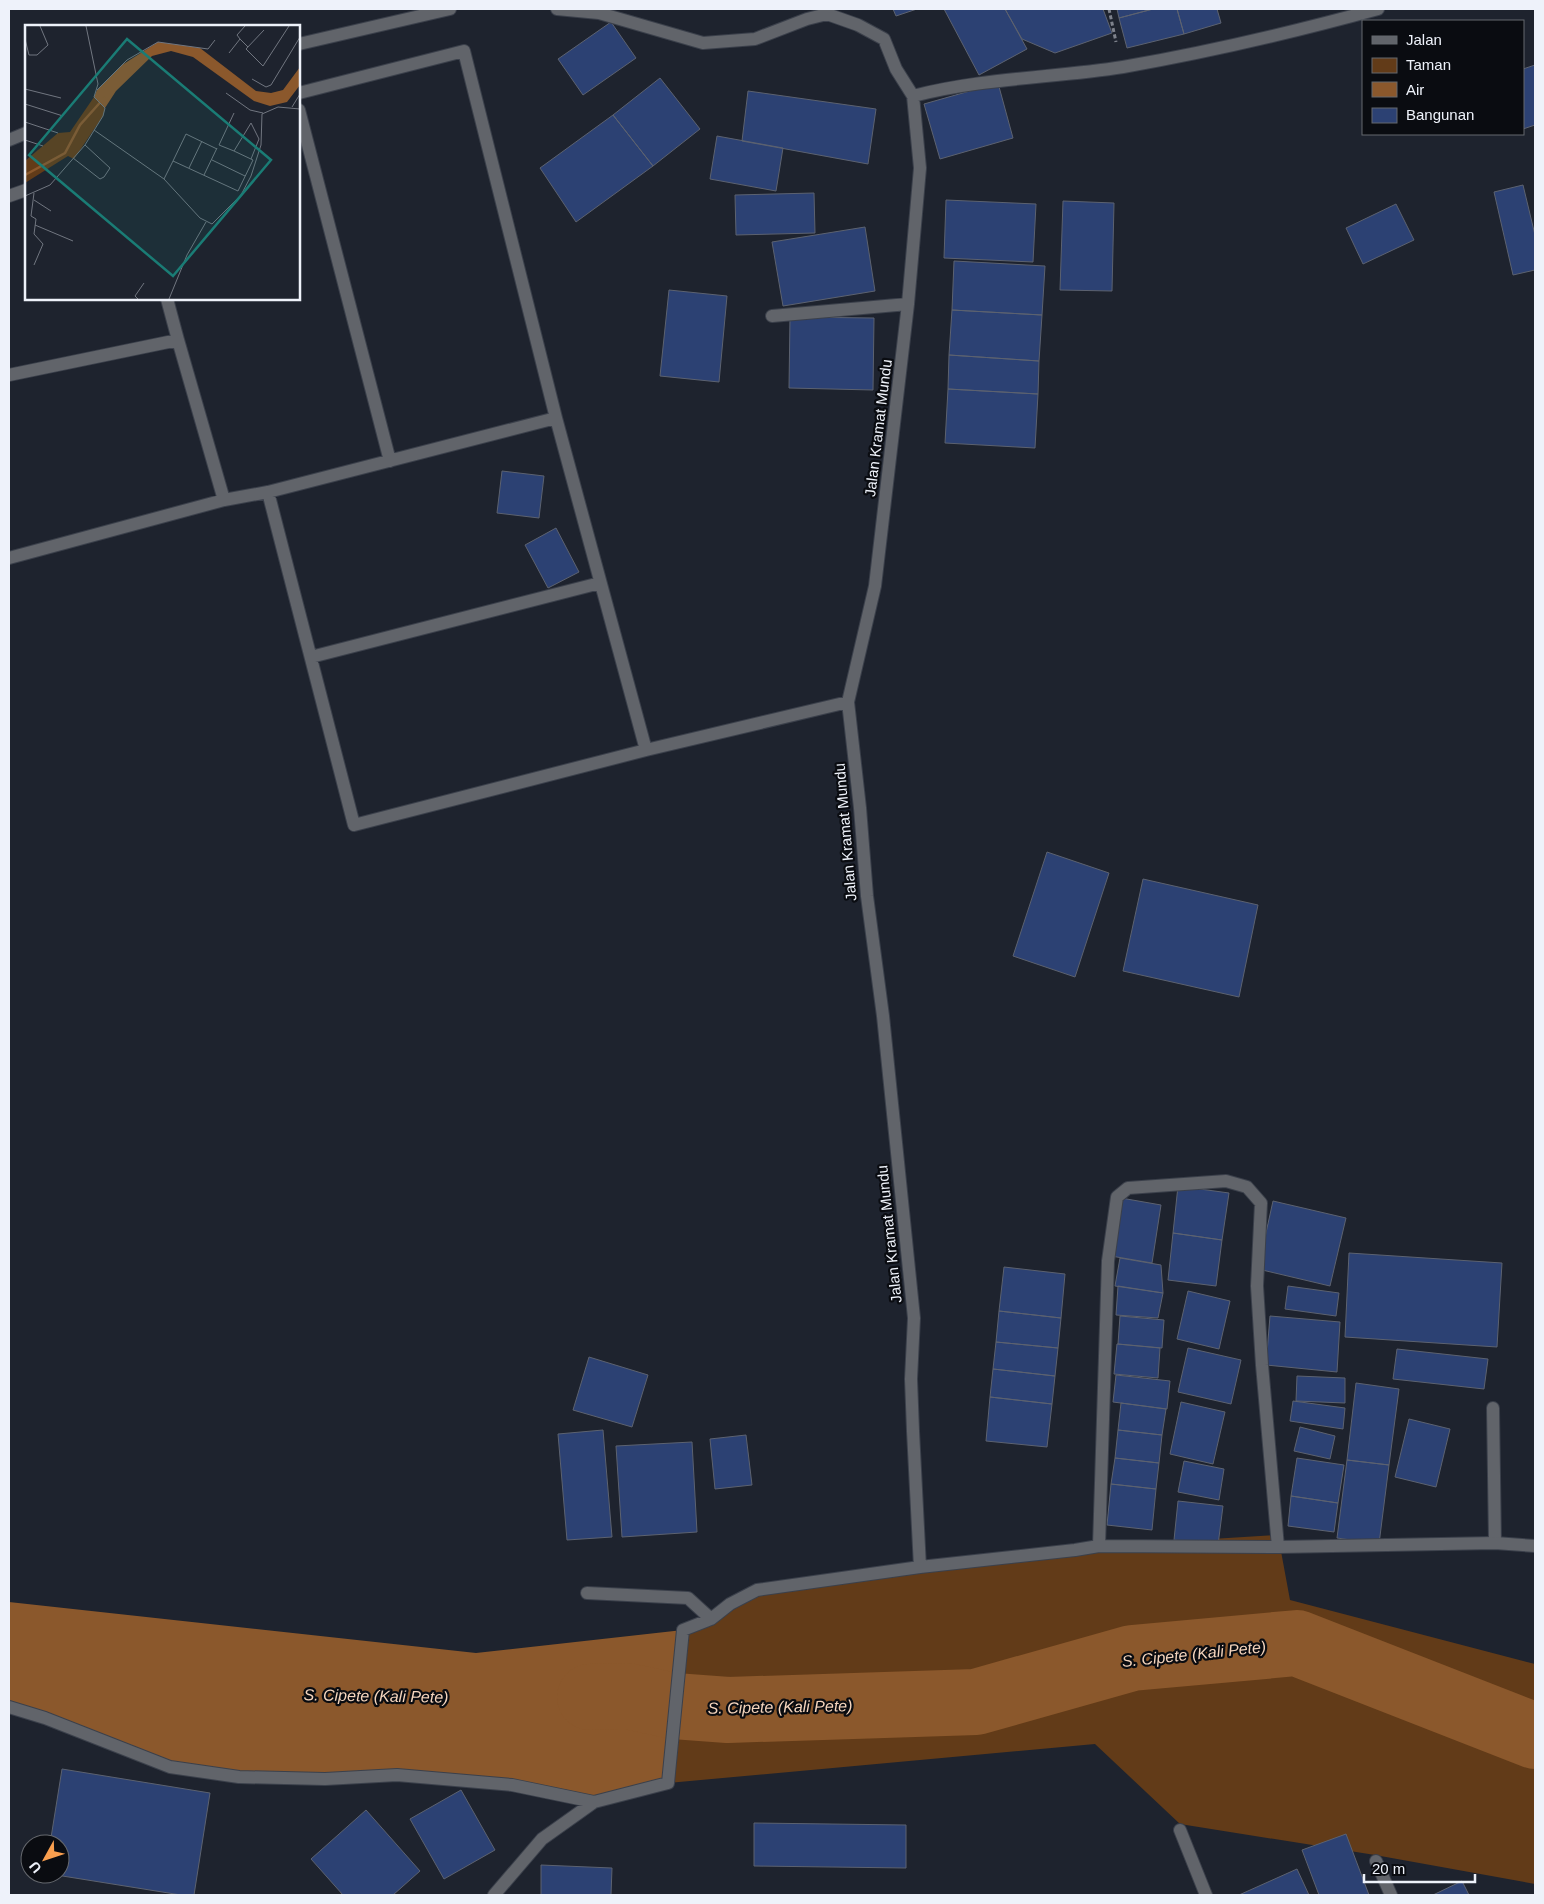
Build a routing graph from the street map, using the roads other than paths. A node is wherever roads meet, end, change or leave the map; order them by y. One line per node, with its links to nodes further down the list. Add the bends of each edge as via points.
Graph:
1 (450, 9): 4 (street)
2 (557, 9): 6 (street, via 599,13 703,43 755,39 827,14 884,39 896,69)
3 (1378, 9): 6 (street, via 1292,32 1122,67 946,88)
4 (300, 44)
5 (300, 93): 17 (street, via 464,51)
6 (913, 96): 13 (street, Jalan Kramat Mundu, via 920,168)
7 (300, 114): 18 (street)
8 (25, 133): 9 (street)
9 (9, 140)
10 (25, 190): 11 (street)
11 (9, 196)
12 (167, 300): 15 (street)
13 (908, 304): 14 (street); 24 (street, Jalan Kramat Mundu, via 875,586)
14 (772, 316)
15 (178, 340): 16 (street); 20 (street)
16 (9, 375)
17 (556, 418): 18 (street); 22 (street)
18 (390, 461): 19 (street)
19 (268, 492): 20 (street); 23 (street)
20 (224, 500): 21 (street)
21 (9, 558)
22 (600, 583): 23 (street); 25 (street)
23 (311, 657): 25 (street, via 354,825)
24 (848, 702): 25 (street); 31 (street, Jalan Kramat Mundu, via 914,1318 912,1422)
25 (646, 750)
26 (1493, 1408): 27 (street)
27 (1495, 1544): 29 (street); 30 (street)
28 (1098, 1546): 30 (street); 30 (street, via 1108,1260 1117,1197 1128,1188 1226,1181 1247,1188 1261,1203 1257,1286); 31 (street)
29 (1535, 1546)
30 (1278, 1547)
31 (920, 1567): 33 (street, via 757,1590)
32 (587, 1593): 33 (street, via 688,1598)
33 (711, 1618): 35 (street, via 683,1630 668,1783)
34 (9, 1707): 35 (street, via 170,1766 239,1778 325,1779 398,1775 512,1785)
35 (594, 1802): 38 (street, via 542,1838)
36 (1180, 1830): 39 (street)
37 (1376, 1861): 40 (street)
38 (494, 1895)
39 (1206, 1895)
40 (1391, 1895)

